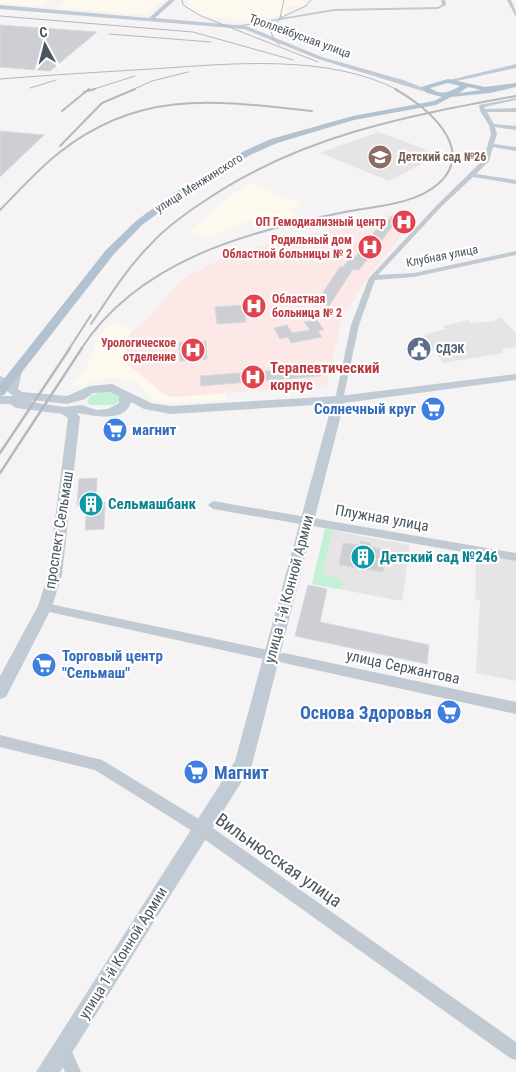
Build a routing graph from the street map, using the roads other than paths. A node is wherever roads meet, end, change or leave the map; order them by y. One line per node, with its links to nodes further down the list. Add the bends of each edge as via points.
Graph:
1 (172, 0): 6 (main road)
2 (443, 0): 7 (street, via 444,5 438,8 342,9)
3 (509, 0): 5 (street)
4 (0, 8): 6 (main road, Троллейбусная улица)
5 (516, 16)
6 (150, 20): 7 (main road, Троллейбусная улица)
7 (237, 26): 13 (main road, Троллейбусная улица, via 258,31 334,63)
8 (516, 66): 9 (main road)
9 (499, 71): 10 (main road); 11 (main road)
10 (448, 81): 11 (main road); 13 (main road)
11 (467, 85): 12 (main road, via 484,89); 15 (main road)
12 (516, 86): 14 (main road)
13 (430, 89): 15 (main road); 18 (main road, via 431,97)
14 (497, 90): 15 (main road); 17 (main road)
15 (450, 94): 17 (main road)
16 (516, 99): 19 (street)
17 (442, 100): 18 (main road)
18 (413, 106): 30 (main road, улица Менжинского, via 353,118 274,141 247,153 177,195 139,223 110,252); 30 (main road, улица Менжинского, via 345,118 267,141 172,194 134,222 104,251)
19 (482, 108): 20 (street); 21 (street)
20 (516, 110)
21 (492, 124): 22 (street); 23 (street, улица 1-й Конной Армии)
22 (516, 128)
23 (492, 145): 24 (street); 25 (street, улица 1-й Конной Армии, via 486,161)
24 (516, 149)
25 (474, 175): 26 (street); 28 (street, улица 1-й Конной Армии, via 440,205)
26 (516, 182)
27 (516, 253): 28 (street, Клубная улица, via 414,275)
28 (372, 278): 32 (street, улица 1-й Конной Армии, via 355,325)
29 (516, 377): 32 (main road)
30 (5, 391): 33 (main road); 33 (main road); 33 (main road, via 64,400)
31 (124, 393): 32 (main road, via 148,406 171,410); 33 (main road, via 117,388 90,390); 33 (main road, via 125,404 118,410 94,413)
32 (339, 400): 35 (main road, улица 1-й Конной Армии)
33 (76, 407): 37 (main road, проспект Сельмаш, via 55,575)
34 (213, 505): 35 (street, Плужная улица)
35 (308, 520): 36 (street, Плужная улица); 43 (main road, улица 1-й Конной Армии, via 243,765)
36 (516, 557)
37 (45, 607): 38 (street); 40 (main road, проспект Сельмаш)
38 (263, 654)
39 (284, 658): 41 (street, улица Сержантова)
40 (0, 692)
41 (516, 708)
42 (0, 741): 43 (street, Вильнюсская улица, via 98,764)
43 (202, 829): 44 (main road, улица 1-й Конной Армии); 45 (street, Вильнюсская улица)
44 (62, 1049): 46 (main road, улица 1-й Конной Армии); 47 (street)
45 (516, 1052)
46 (47, 1072)
47 (73, 1072)

